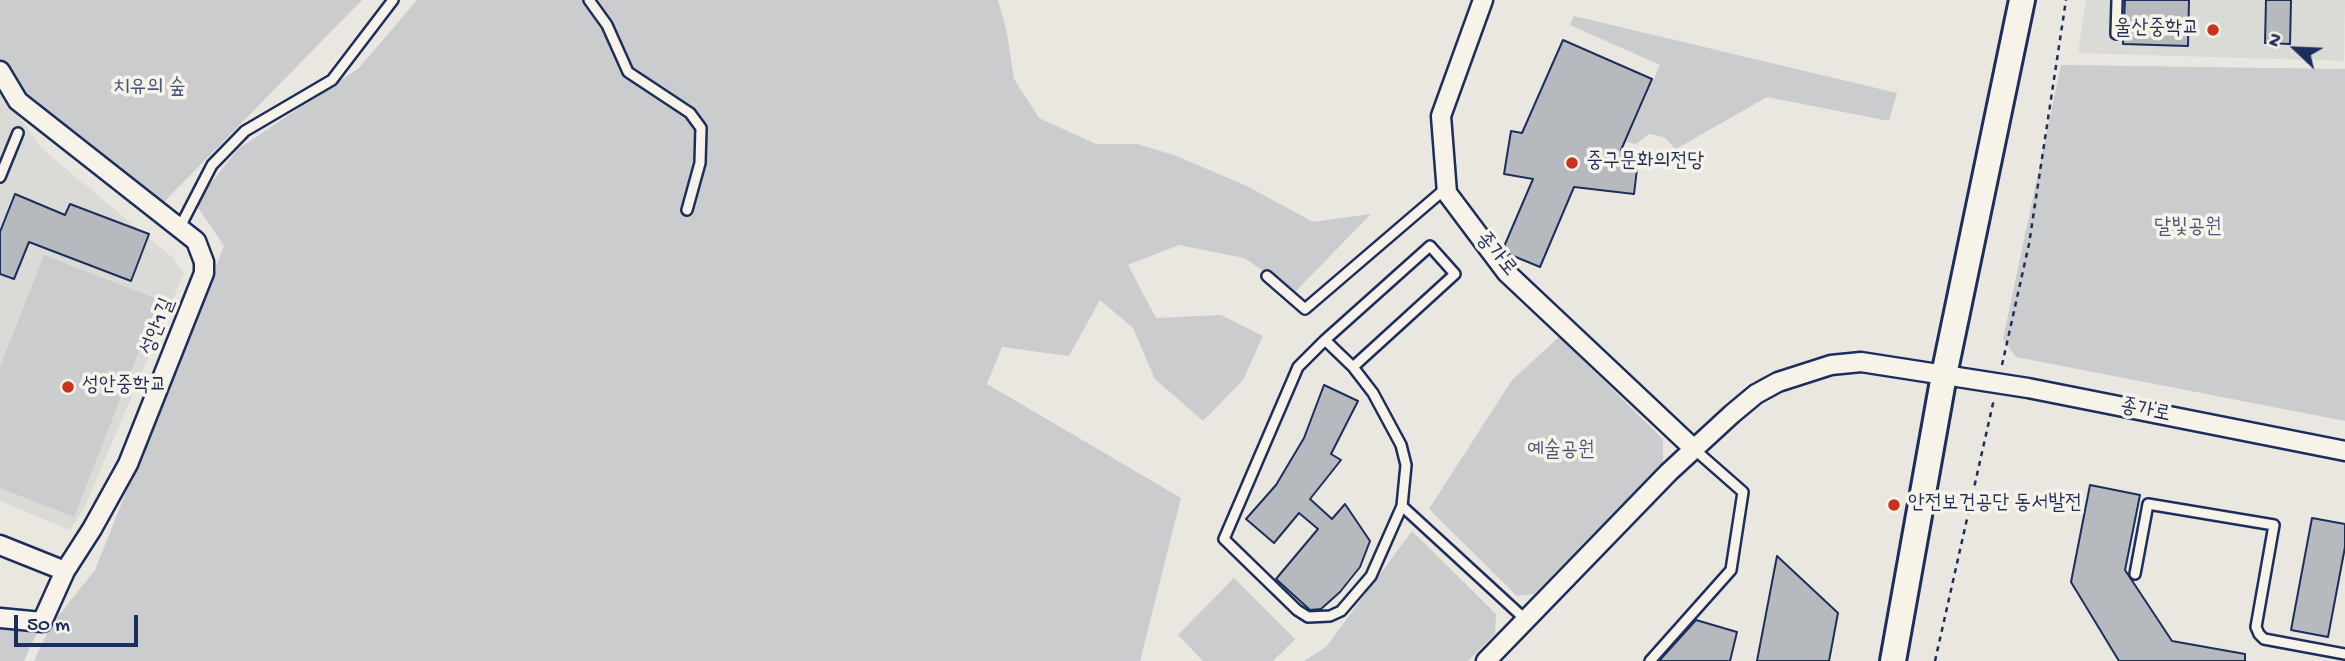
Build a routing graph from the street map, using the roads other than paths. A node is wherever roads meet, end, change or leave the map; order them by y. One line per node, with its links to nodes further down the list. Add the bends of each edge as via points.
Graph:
1 (393, 0): 12 (lane, via 332,80 245,131 212,165)
2 (589, 0): 11 (lane, via 607,24 628,72 690,113 701,128 700,163)
3 (1483, 0): 10 (street, 종가로, via 1441,116)
4 (2022, 0): 16 (main road)
5 (2117, 0): 6 (lane)
6 (2116, 34)
7 (0, 71): 12 (street, 성안1길, via 18,101)
8 (18, 133): 9 (lane)
9 (0, 177)
10 (1447, 188): 13 (lane, via 1305,309); 17 (street, 종가로, via 1458,210 1507,273)
11 (687, 210)
12 (180, 227): 21 (street, 성안1길, via 195,241 204,273 128,464)
13 (1267, 276)
14 (1325, 340): 15 (lane); 15 (lane, via 1430,246 1455,274); 19 (lane, via 1298,367 1224,539 1297,610 1308,617 1330,616 1341,611 1371,576)
15 (1353, 367): 19 (lane, via 1401,445 1406,465)
16 (1944, 375): 17 (street, 종가로, via 1861,362 1831,365 1756,394); 18 (street, 종가로); 28 (main road)
17 (1694, 449): 24 (street, 종가로); 27 (lane, via 1743,492 1731,570)
18 (2345, 452)
19 (1402, 506): 24 (lane)
20 (0, 545): 21 (street)
21 (65, 571): 23 (street, 성안1길, via 42,622)
22 (2135, 573): 25 (lane, via 2147,504 2274,525 2256,627 2259,635)
23 (0, 618)
24 (1526, 620): 26 (street, 종가로)
25 (2345, 654)
26 (1486, 661)
27 (1650, 661)
28 (1893, 661)

